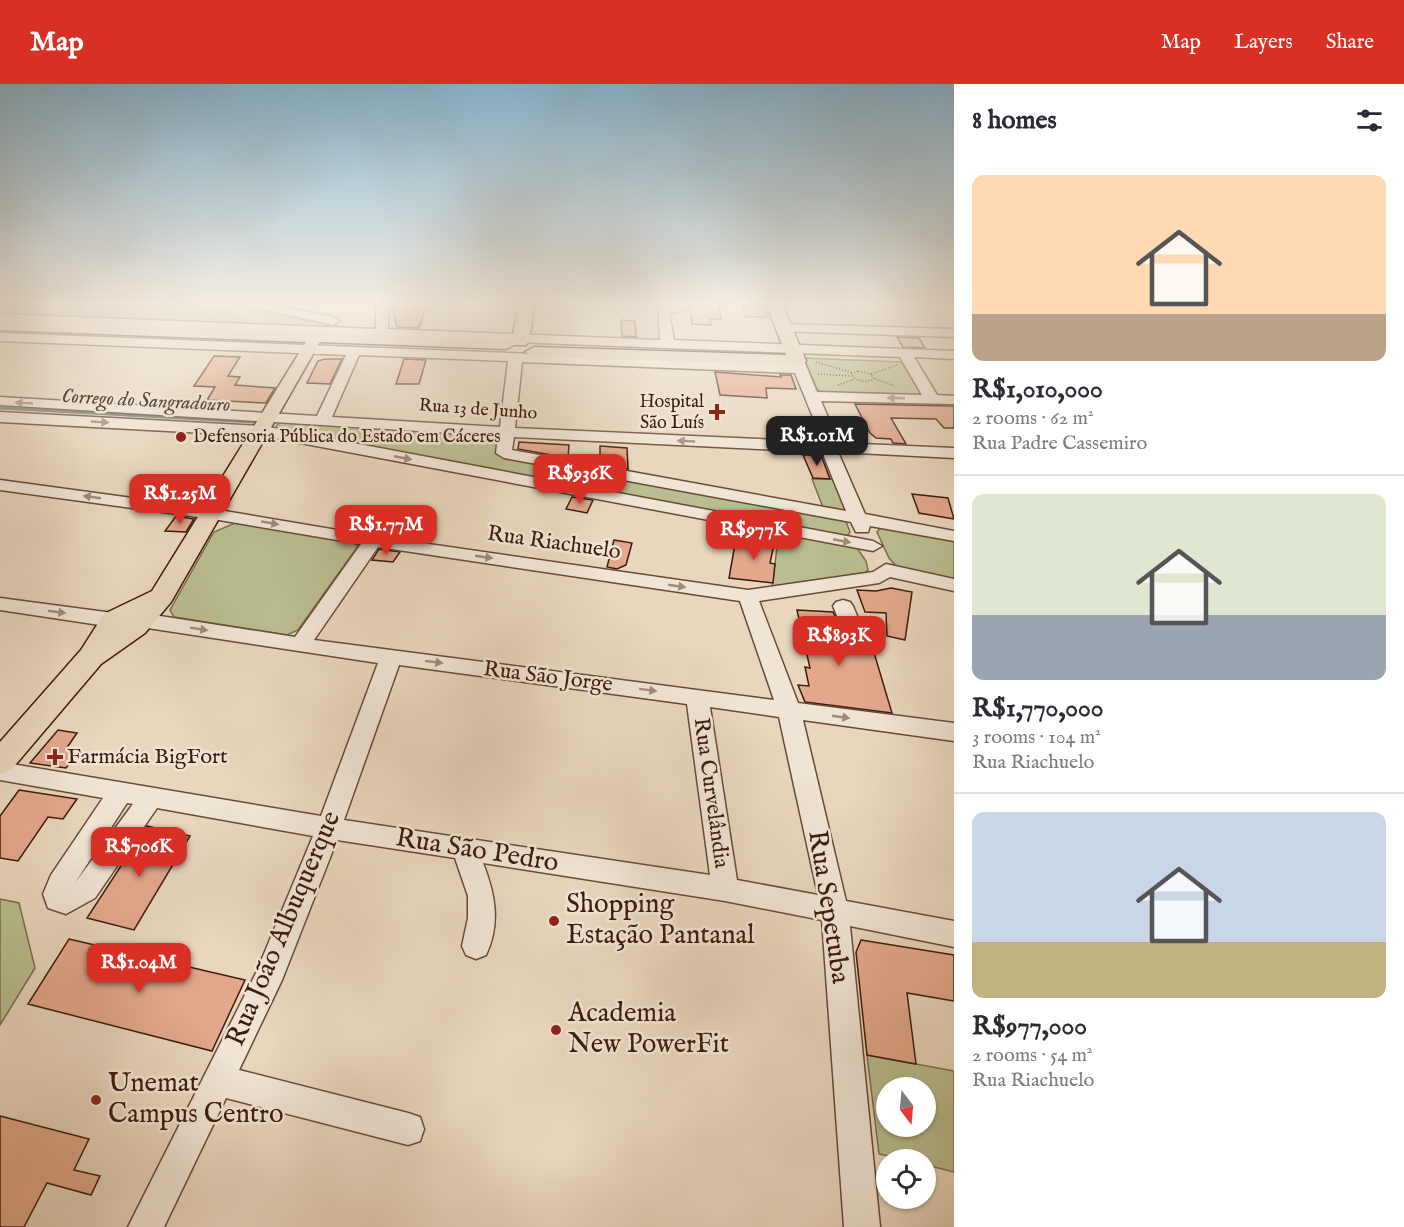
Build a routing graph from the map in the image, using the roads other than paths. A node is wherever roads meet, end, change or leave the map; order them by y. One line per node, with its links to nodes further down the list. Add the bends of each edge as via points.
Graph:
1 (306, 356): 15 (main road)
2 (364, 356): 14 (street)
3 (518, 356): 16 (street)
4 (729, 356): 8 (main road)
5 (796, 356): 8 (main road)
6 (938, 356): 7 (street)
7 (905, 359): 8 (street); 10 (street)
8 (799, 362): 9 (street)
9 (812, 396): 10 (street, one-way to 9); 17 (street, via 832,444)
10 (932, 399): 11 (street)
11 (954, 400)
12 (0, 401): 15 (street, Rua 13 de Junho, one-way to 12)
13 (0, 417): 15 (street, one-way to 15)
14 (323, 419): 15 (street, Rua 13 de Junho); 16 (street, Rua 13 de Junho)
15 (267, 423): 20 (main road); 24 (street, one-way to 24)
16 (508, 432): 17 (street, Rua 13 de Junho, one-way to 16, via 749,444 737,438 719,437 709,442); 21 (street, via 504,453)
17 (828, 448): 18 (street); 21 (street)
18 (954, 453)
19 (0, 485): 20 (street, Rua Riachuelo, one-way to 19)
20 (213, 514): 23 (street, Rua Riachuelo, one-way to 23); 30 (main road, via 162,596)
21 (857, 519): 22 (street); 24 (street)
22 (954, 537)
23 (373, 541): 27 (street, Rua Riachuelo, one-way to 27); 31 (street)
24 (873, 546): 25 (street)
25 (886, 570): 26 (street); 27 (street, Rua Riachuelo, via 879,577)
26 (954, 585)
27 (748, 596): 35 (street, Rua Sepetuba)
28 (0, 604): 30 (street, Rua São Jorge, one-way to 30)
29 (843, 606): 32 (street)
30 (124, 622): 31 (street, Rua São Jorge, one-way to 31); 37 (main road)
31 (300, 645): 33 (street, Rua São Jorge)
32 (859, 645)
33 (391, 657): 34 (street, Rua São Jorge, one-way to 34); 41 (street, Rua João Albuquerque)
34 (697, 696): 35 (street, Rua São Jorge); 43 (street, Rua Curvelândia)
35 (789, 710): 36 (street, Rua São Jorge, one-way to 36); 44 (street, Rua Sepetuba)
36 (954, 732)
37 (0, 762)
38 (0, 771): 39 (street, Rua São Pedro)
39 (121, 792): 40 (street, Rua São Pedro); 40 (street, via 60,883 58,900 66,902 86,890)
40 (151, 797): 41 (street, Rua São Pedro)
41 (329, 828): 42 (street, Rua São Pedro); 47 (street, Rua João Albuquerque, via 267,980)
42 (465, 849): 43 (street, Rua São Pedro); 46 (street, via 482,894 484,919)
43 (725, 889): 44 (street, Rua São Pedro)
44 (835, 911): 45 (street, Rua São Pedro); 50 (street, Rua Sepetuba)
45 (954, 934)
46 (476, 946)
47 (218, 1080): 48 (street); 49 (street, Rua João Albuquerque)
48 (408, 1129)
49 (146, 1227)
50 (862, 1227)

